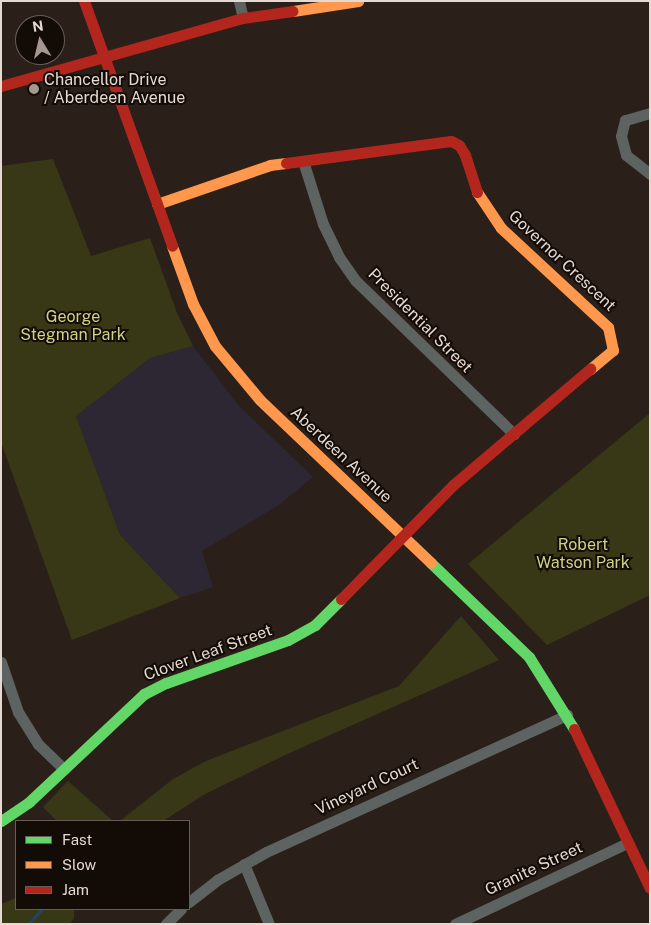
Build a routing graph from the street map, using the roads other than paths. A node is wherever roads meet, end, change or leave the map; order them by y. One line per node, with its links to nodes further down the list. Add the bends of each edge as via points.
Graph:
1 (84, 1): 5 (street, Aberdeen Avenue)
2 (240, 1): 4 (street)
3 (358, 1): 4 (street)
4 (243, 18): 5 (street)
5 (104, 56): 6 (street); 10 (street, Aberdeen Avenue)
6 (1, 86)
7 (650, 114): 9 (street, via 625,120 621,136 626,155)
8 (303, 161): 10 (street, Governor Crescent, via 252,170); 11 (street, Presidential Street, via 323,224 339,257 356,281); 11 (street, Governor Crescent, via 436,142 459,145 475,189 501,228 608,326 613,350)
9 (650, 174)
10 (157, 204): 12 (street, Aberdeen Avenue, via 194,304 214,344 232,369 260,400)
11 (514, 434): 12 (street, Governor Crescent, via 454,485)
12 (403, 536): 14 (street, Aberdeen Avenue, via 515,642 542,674); 15 (street, Clover Leaf Street, via 315,625 288,640 166,683 144,694)
13 (1, 662): 15 (street, via 18,712 38,744)
14 (567, 715): 17 (street, Aberdeen Avenue); 18 (street, Vineyard Court)
15 (64, 769): 16 (street, Clover Leaf Street, via 29,802)
16 (1, 821)
17 (627, 843): 19 (street, Aberdeen Avenue); 24 (street, Granite Street)
18 (244, 864): 20 (street, Vineyard Court); 23 (street)
19 (650, 888)
20 (190, 901)
21 (180, 910): 22 (street)
22 (166, 924)
23 (269, 924)
24 (455, 924)

